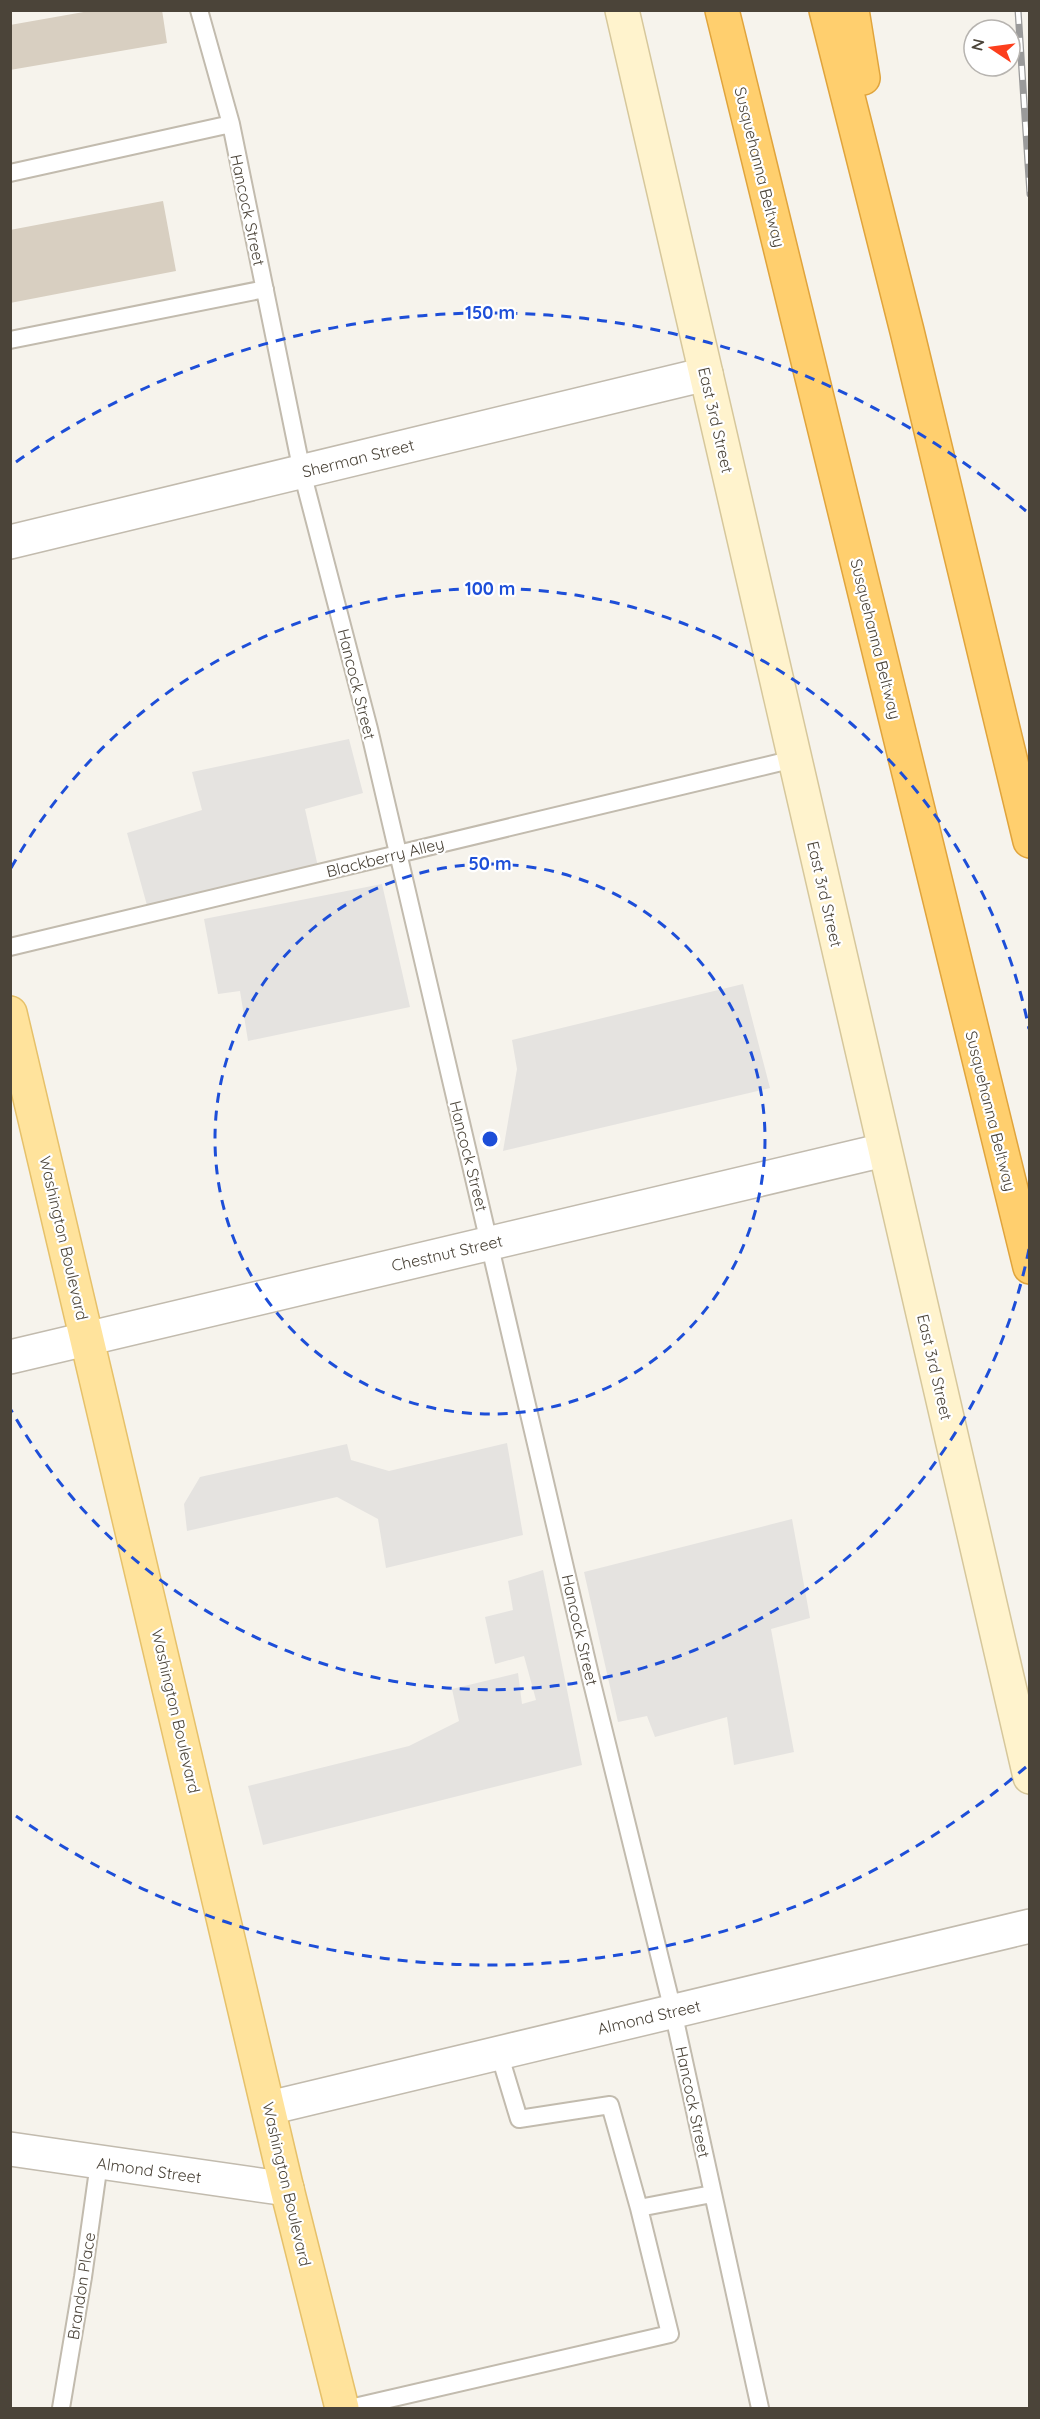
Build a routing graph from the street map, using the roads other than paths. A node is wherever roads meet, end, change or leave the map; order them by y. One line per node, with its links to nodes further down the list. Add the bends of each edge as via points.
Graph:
1 (200, 10): 6 (lane, Hancock Street)
2 (622, 10): 11 (main road, East 3rd Street)
3 (722, 10): 21 (highway, Susquehanna Beltway)
4 (826, 10): 9 (highway)
5 (852, 10): 9 (highway)
6 (231, 124): 7 (lane); 8 (lane, Hancock Street)
7 (10, 173)
8 (265, 289): 10 (lane); 12 (lane, Hancock Street)
9 (907, 331): 15 (highway)
10 (10, 340)
11 (706, 374): 12 (street, Sherman Street); 14 (main road, East 3rd Street)
12 (302, 472): 13 (street, Sherman Street); 16 (lane, Hancock Street)
13 (10, 542)
14 (794, 759): 16 (lane, Blackberry Alley); 19 (main road, East 3rd Street)
15 (1029, 841)
16 (398, 854): 17 (lane, Blackberry Alley); 20 (lane, Hancock Street)
17 (10, 947)
18 (10, 1013): 22 (main road, Washington Boulevard)
19 (884, 1150): 20 (street, Chestnut Street); 24 (main road, East 3rd Street)
20 (490, 1243): 22 (street, Chestnut Street); 26 (lane, Hancock Street)
21 (1029, 1267)
22 (88, 1338): 23 (street, Chestnut Street); 28 (main road, Washington Boulevard)
23 (10, 1357)
24 (1029, 1777)
25 (1029, 1926): 26 (street, Almond Street)
26 (673, 2011): 27 (street, Almond Street); 32 (lane, Hancock Street)
27 (499, 2053): 28 (street, Almond Street); 33 (lane, via 519,2119 610,2105)
28 (269, 2108): 31 (main road, Washington Boulevard)
29 (10, 2149): 30 (street, Almond Street)
30 (99, 2163): 31 (street, Almond Street); 34 (lane, Brandon Place)
31 (287, 2189): 35 (main road, Washington Boulevard)
32 (712, 2194): 33 (lane); 37 (lane, Hancock Street)
33 (639, 2208): 36 (lane, via 670,2334)
34 (61, 2409)
35 (342, 2409)
36 (350, 2409)
37 (760, 2409)

